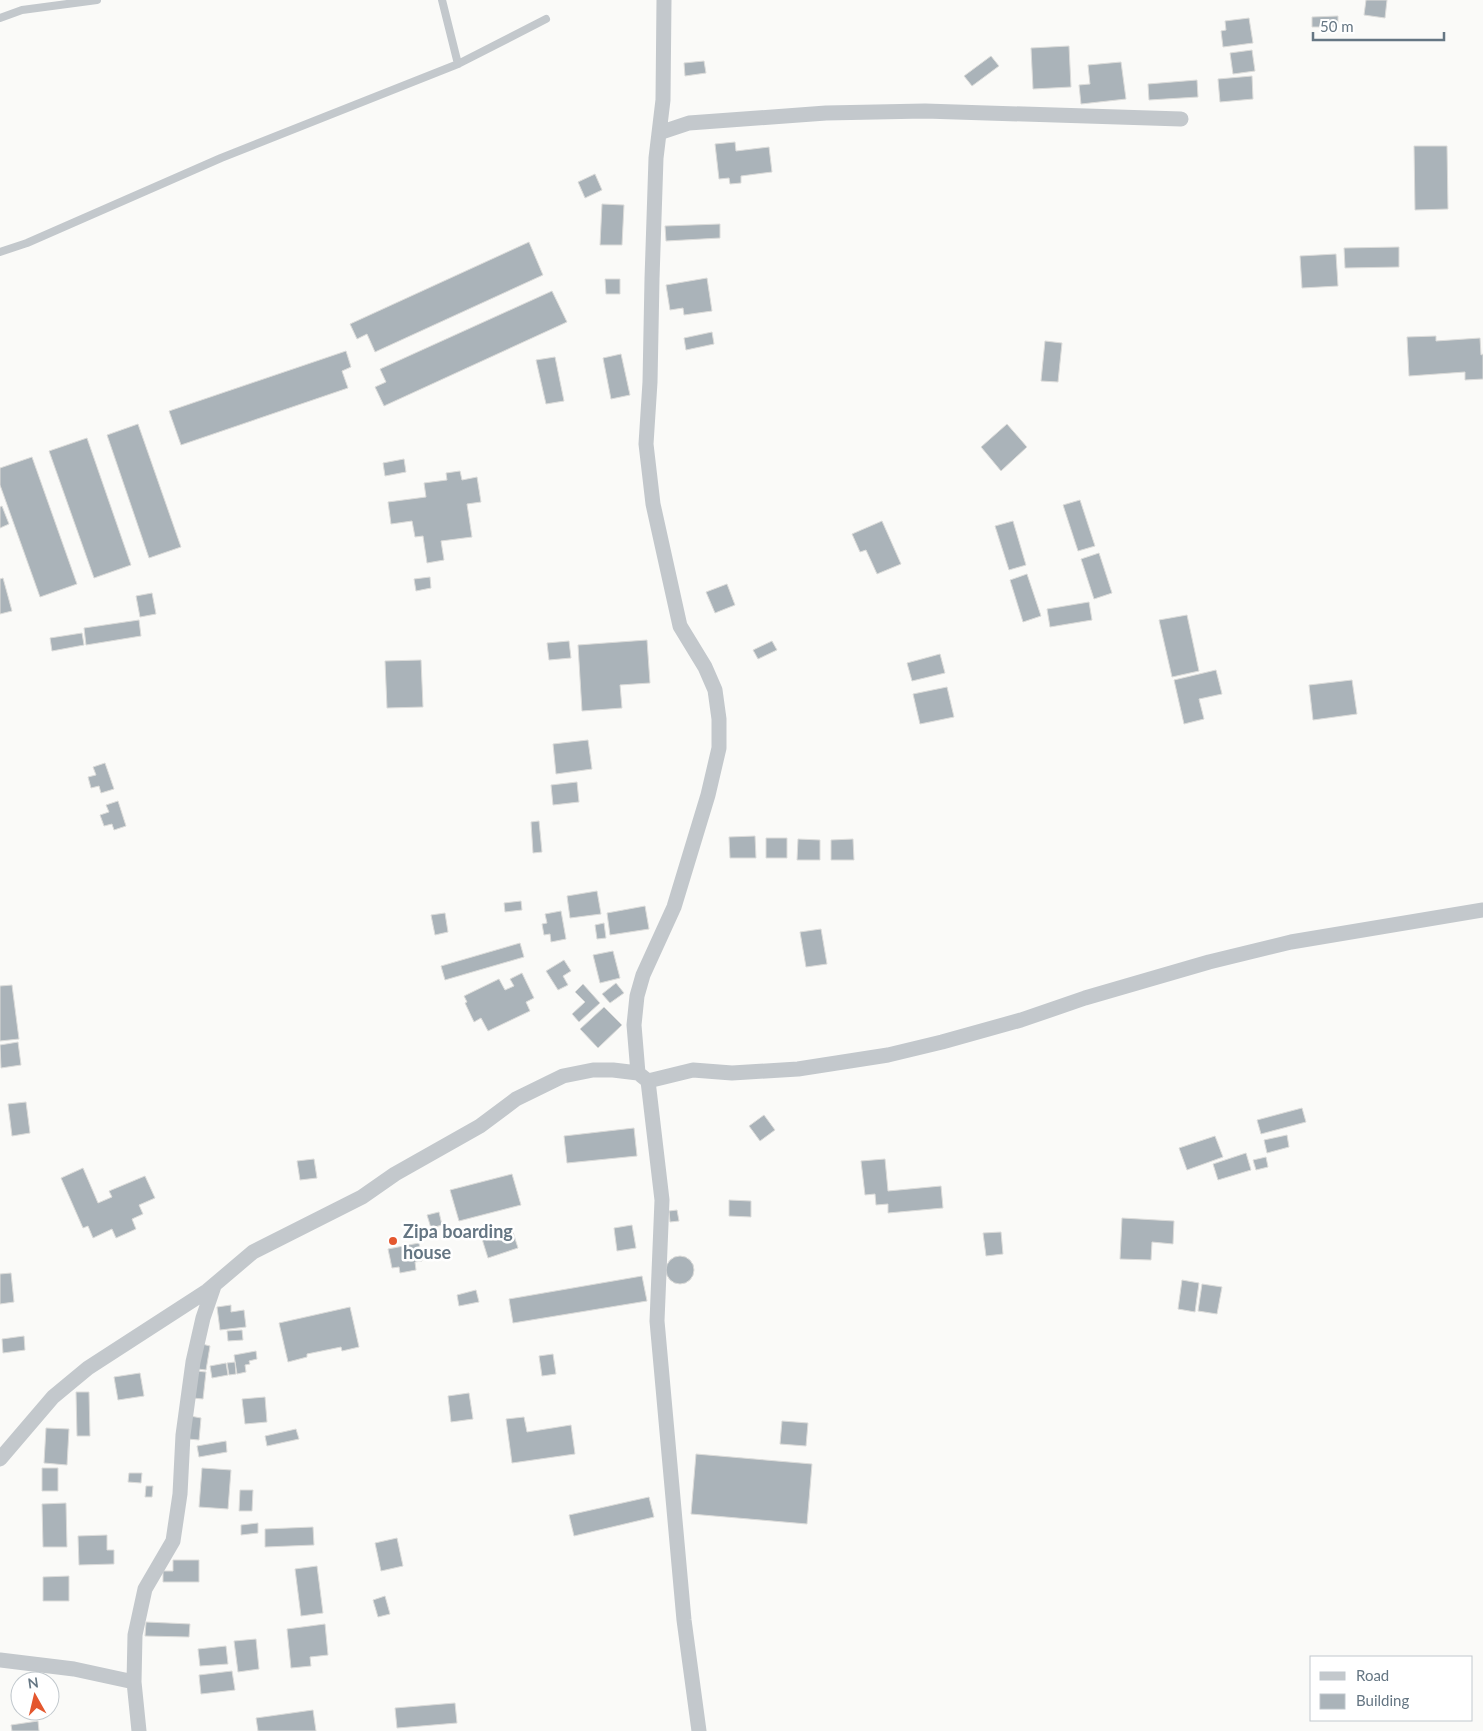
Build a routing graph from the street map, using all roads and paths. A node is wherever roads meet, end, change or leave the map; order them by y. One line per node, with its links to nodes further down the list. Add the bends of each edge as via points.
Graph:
1 (97, 0): 4 (lane, via 22,10)
2 (442, 0): 6 (lane)
3 (664, 0): 8 (street, via 663,100)
4 (0, 18)
5 (546, 19): 6 (lane)
6 (458, 64): 9 (lane, via 221,158)
7 (1181, 119): 8 (street, via 925,111 826,113 689,123)
8 (659, 133): 11 (street, via 646,444 654,504 680,626 706,666 715,690 720,719 719,748 708,796 674,907 643,974 637,996 634,1025)
9 (0, 252)
10 (1483, 910): 11 (street, via 1291,942 1085,998 1013,1023 888,1055 798,1069 732,1073 693,1070)
11 (643, 1077): 12 (street, via 593,1070 563,1076 516,1099 480,1126 395,1174 362,1197 253,1252); 17 (street, via 662,1200 657,1321 684,1620)
12 (214, 1286): 13 (street, via 88,1368 53,1397); 15 (street, via 193,1362 173,1541 145,1589 135,1636)
13 (0, 1459)
14 (0, 1660): 15 (street, via 74,1669)
15 (134, 1682): 16 (street)
16 (139, 1731)
17 (699, 1731)

